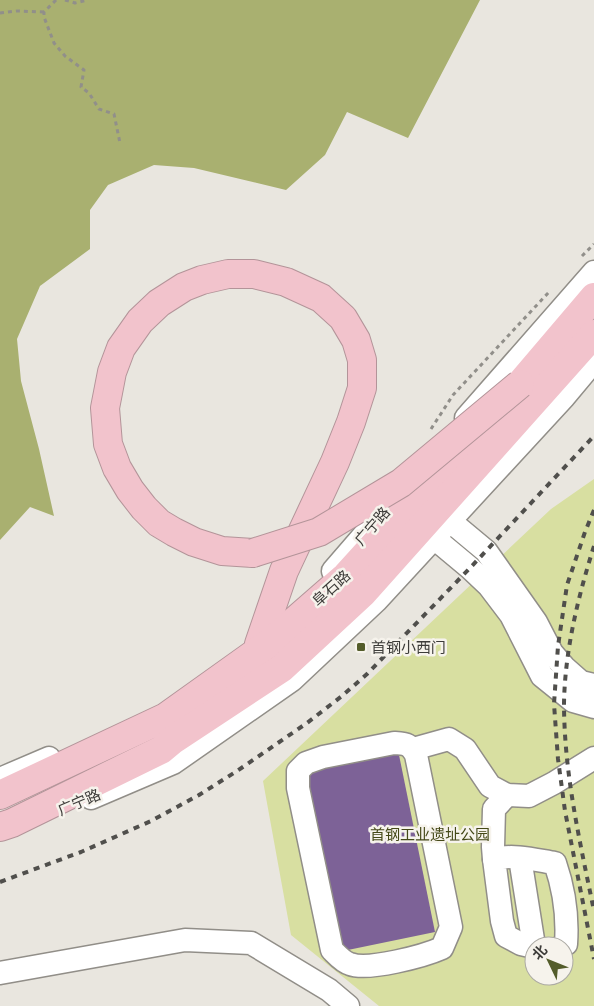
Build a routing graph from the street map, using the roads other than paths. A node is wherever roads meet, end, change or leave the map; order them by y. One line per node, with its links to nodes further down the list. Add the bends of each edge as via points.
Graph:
1 (594, 272): 8 (street, 广宁路, via 324,582)
2 (594, 298): 5 (highway, 阜石路)
3 (594, 334): 18 (highway, 阜石路, via 363,593 282,668 161,750)
4 (594, 361): 6 (street, 广宁路)
5 (520, 384): 8 (highway, bridge, via 400,483 319,532 253,552 222,551 174,532 144,508 117,468 108,444 105,408 112,372 121,348 140,320 184,287 228,274 254,274 286,282 321,298 342,318 356,340 362,360 362,388 335,462 284,571); 16 (highway, 阜石路, bridge, via 346,576 268,644 166,717)
6 (450, 521): 7 (street, 广宁路); 9 (street, via 486,550 564,667 581,682)
7 (434, 538): 10 (street, via 494,593 511,615 542,676 573,700); 19 (street, 广宁路, via 376,601 292,680 174,763)
8 (259, 644): 14 (street, 广宁路, via 165,709)
9 (594, 684)
10 (594, 707)
11 (413, 749): 11 (street, via 394,743 323,757 306,763 298,771 298,788 332,950 352,965 392,962 429,954 442,948 451,928); 17 (street, via 449,739 465,749 490,786)
12 (594, 758): 15 (street)
13 (594, 777): 15 (street)
14 (0, 779)
15 (554, 783): 17 (street, via 529,796)
16 (0, 794)
17 (507, 795): 21 (street, via 494,809)
18 (0, 827)
19 (0, 835)
20 (520, 858): 21 (street); 22 (street); 23 (street, via 555,863 568,924)
21 (494, 859): 24 (street, via 506,936)
22 (532, 936)
23 (567, 936)
24 (524, 945)
25 (0, 973): 26 (street, via 185,940 251,943 329,990)
26 (348, 1006)

